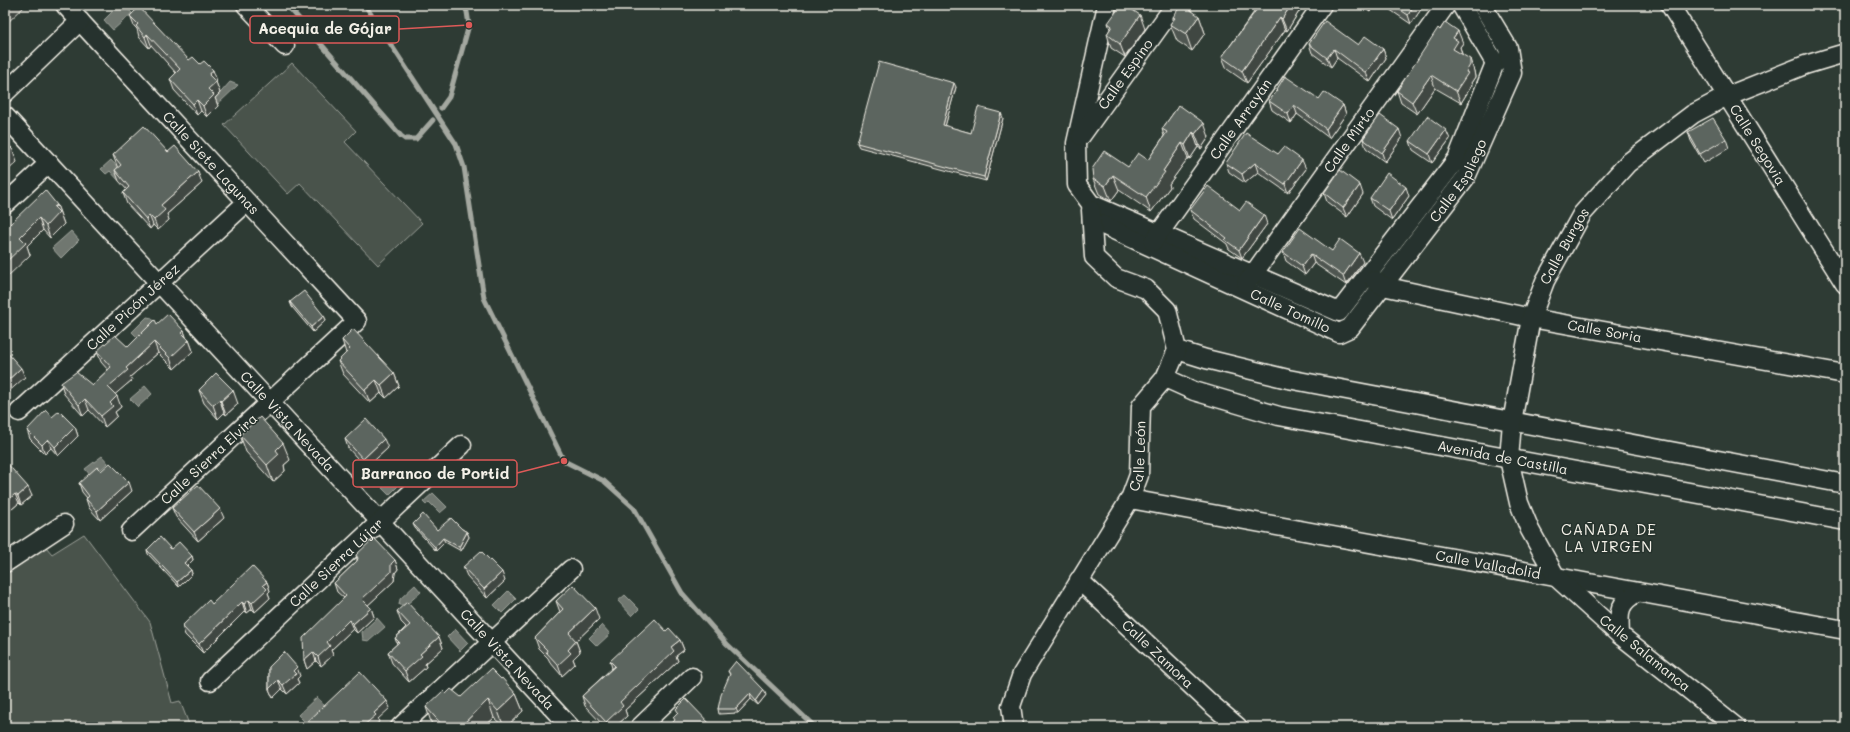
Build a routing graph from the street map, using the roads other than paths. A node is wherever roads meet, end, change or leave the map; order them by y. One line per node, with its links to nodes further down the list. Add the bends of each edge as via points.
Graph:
1 (65, 5): 10 (street, Calle Siete Lagunas)
2 (246, 5): 11 (street)
3 (1107, 5): 16 (street)
4 (1175, 5): 16 (street, Calle Espino)
5 (1322, 5): 21 (street, Calle Arrayán)
6 (1446, 5): 23 (street, Calle Mirto)
7 (1461, 5): 22 (street, Calle Espliego, via 1495,63 1457,158)
8 (1482, 5): 26 (street, Calle Espliego, via 1508,48 1512,73 1466,177)
9 (1670, 5): 14 (street, Calle Segovia)
10 (80, 21): 13 (street); 18 (street, Calle Siete Lagunas)
11 (285, 46)
12 (1845, 53): 14 (street, Calle Burgos, via 1805,65)
13 (5, 93)
14 (1726, 96): 25 (street, Calle Segovia); 28 (street, Calle Burgos, via 1693,114 1628,163 1582,214 1545,281)
15 (5, 116): 17 (street, Calle Vista Nevada)
16 (1076, 143): 20 (street, via 1077,185)
17 (49, 163): 19 (street); 24 (street, Calle Vista Nevada)
18 (247, 202): 24 (street, Calle Picón Jérez); 29 (street, Calle Siete Lagunas)
19 (5, 204)
20 (1091, 212): 21 (street, Calle Tomillo); 31 (street, via 1094,257 1116,278 1146,289 1166,310)
21 (1155, 240): 23 (street, Calle Tomillo)
22 (1368, 276): 26 (street, Calle Soria); 27 (street, Calle Espliego)
23 (1247, 282): 27 (street, Calle Tomillo); 30 (street, Calle Tomillo)
24 (159, 283): 34 (street, Calle Vista Nevada); 35 (street, Calle Picón Jérez)
25 (1845, 284)
26 (1383, 286): 28 (street, Calle Soria); 30 (street, Calle Espliego, via 1350,328)
27 (1339, 312)
28 (1531, 318): 32 (street, Calle Soria); 36 (street, Calle Burgos)
29 (357, 321): 34 (street, Calle Sierra Elvira)
30 (1339, 333)
31 (1177, 350): 33 (street, Calle León); 36 (street, via 1288,379)
32 (1845, 374)
33 (1165, 378): 38 (street, Avenida de Castilla, via 1194,392 1279,416); 40 (street, Calle León, via 1142,406 1139,475)
34 (270, 402): 42 (street, Calle Vista Nevada); 44 (street, Calle Sierra Elvira)
35 (19, 412)
36 (1512, 422): 38 (street, Calle Burgos); 39 (street)
37 (462, 445): 42 (street, Calle Sierra Lújar)
38 (1509, 459): 41 (street, Avenida de Castilla); 47 (street, Calle Burgos, via 1519,503 1530,530)
39 (1845, 484)
40 (1130, 499): 47 (street, Calle Valladolid); 48 (street, Calle León)
41 (1845, 521)
42 (381, 522): 52 (street, Calle Vista Nevada); 54 (street, Calle Sierra Lújar)
43 (64, 524): 45 (street)
44 (131, 531)
45 (5, 563)
46 (571, 569): 52 (street)
47 (1556, 578): 49 (street, Calle Valladolid); 51 (street, Calle Salamanca)
48 (1079, 580): 58 (street, Calle León, via 1022,674 1011,706); 59 (street, Calle Zamora)
49 (1638, 592): 50 (street, Calle Valladolid); 51 (street, via 1627,598 1620,608)
50 (1845, 630)
51 (1620, 635): 60 (street, Calle Salamanca)
52 (492, 643): 55 (street); 56 (street, Calle Vista Nevada)
53 (692, 677): 57 (street)
54 (210, 681)
55 (400, 727)
56 (570, 727)
57 (640, 727)
58 (1014, 727)
59 (1238, 727)
60 (1736, 727)

